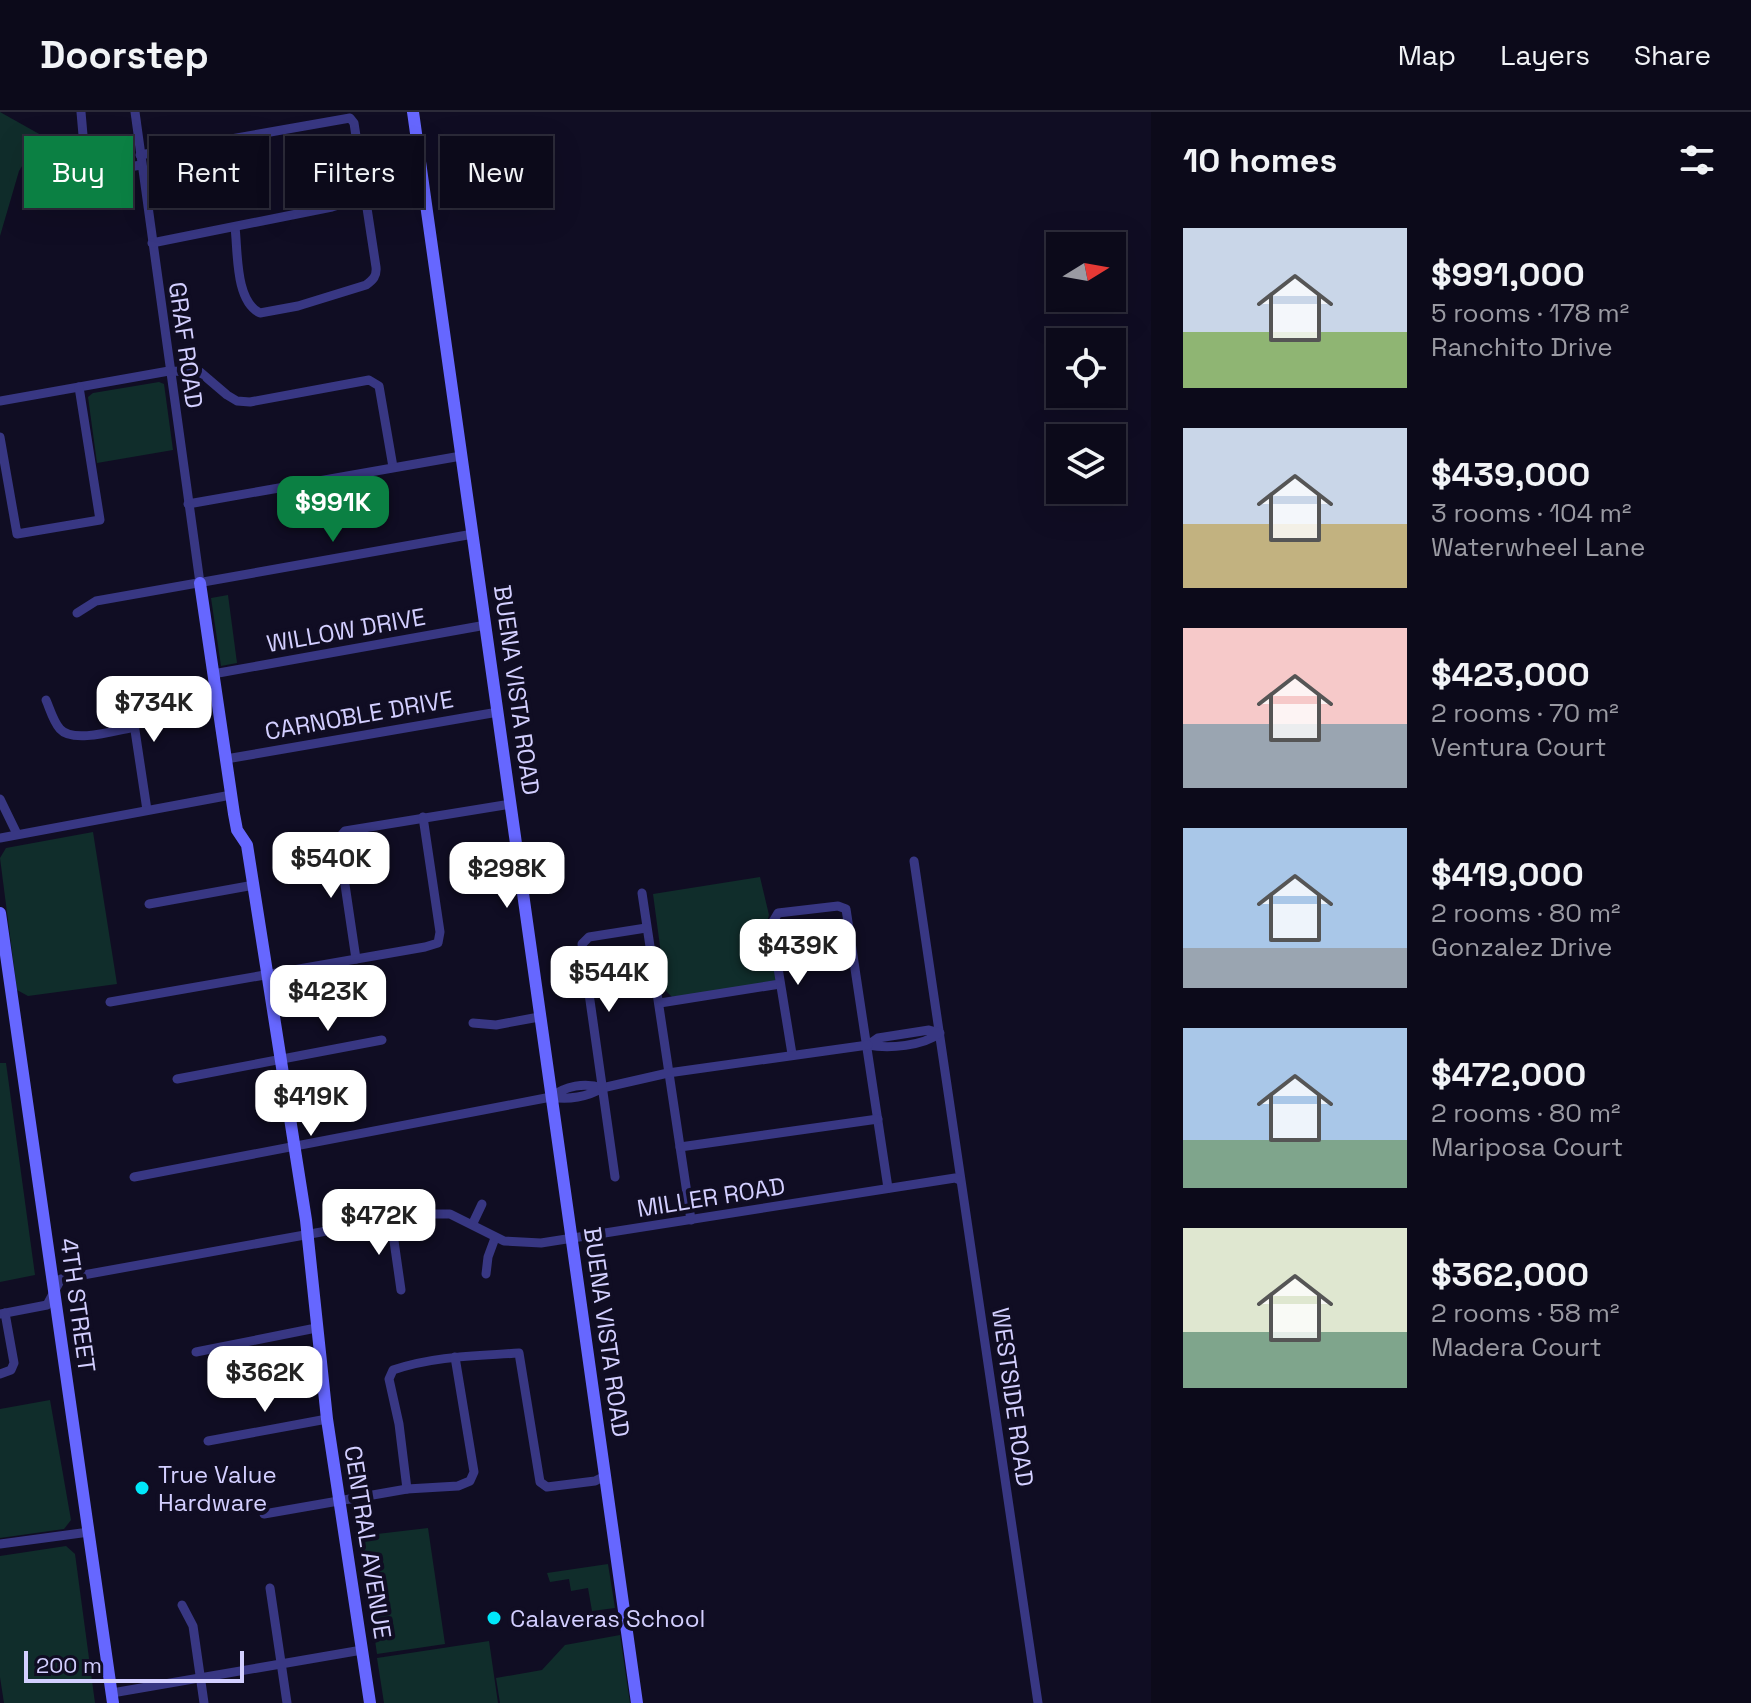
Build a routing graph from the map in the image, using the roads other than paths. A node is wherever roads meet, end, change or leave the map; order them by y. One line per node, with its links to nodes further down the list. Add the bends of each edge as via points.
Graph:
1 (81, 112): 6 (street, via 92,169 105,171)
2 (135, 112): 6 (street, GRAF ROAD)
3 (413, 112): 5 (street, BUENA VISTA ROAD)
4 (356, 136): 6 (street, via 350,118)
5 (416, 136)
6 (140, 160): 11 (street, GRAF ROAD)
7 (424, 199): 16 (street, BUENA VISTA ROAD)
8 (327, 208): 10 (street)
9 (367, 208): 10 (street, via 376,273 372,281 260,313 252,309 242,286)
10 (235, 227): 11 (street)
11 (152, 243): 12 (street, GRAF ROAD)
12 (169, 371): 13 (street); 17 (street, via 200,372 227,395 250,402 375,382); 18 (street, GRAF ROAD)
13 (79, 387): 14 (street); 15 (street, via 100,520 17,534)
14 (0, 401)
15 (0, 437)
16 (461, 456): 17 (street); 19 (street, BUENA VISTA ROAD)
17 (393, 467): 18 (street)
18 (188, 504): 20 (street, GRAF ROAD)
19 (473, 534): 20 (street); 22 (street, BUENA VISTA ROAD)
20 (200, 583): 21 (street, via 96,601); 23 (street, CENTRAL AVENUE)
21 (77, 613)
22 (486, 625): 23 (street, WILLOW DRIVE); 26 (street, BUENA VISTA ROAD)
23 (213, 674): 28 (street, CENTRAL AVENUE)
24 (128, 684): 27 (street)
25 (46, 700): 27 (street, via 70,736)
26 (498, 712): 28 (street, CARNOBLE DRIVE); 31 (street, BUENA VISTA ROAD)
27 (135, 727): 32 (street)
28 (226, 759): 29 (street, CENTRAL AVENUE)
29 (231, 795): 32 (street); 37 (street, CENTRAL AVENUE)
30 (0, 799): 34 (street)
31 (511, 804): 33 (street); 47 (street, BUENA VISTA ROAD)
32 (147, 810): 34 (street)
33 (423, 817): 42 (street, via 356,827 339,838); 42 (street, via 438,943)
34 (17, 834): 35 (street)
35 (0, 838)
36 (914, 861): 49 (street, WESTSIDE ROAD)
37 (254, 885): 39 (street); 43 (street, CENTRAL AVENUE)
38 (642, 893): 41 (street)
39 (149, 904)
40 (0, 913): 74 (street, 4TH STREET)
41 (646, 928): 46 (street); 56 (street, via 589,937 582,944)
42 (356, 959): 43 (street)
43 (267, 974): 45 (street); 53 (street, CENTRAL AVENUE)
44 (780, 984): 46 (street); 51 (street, via 771,925 778,913 846,909); 52 (street)
45 (110, 1002)
46 (660, 1003): 54 (street)
47 (539, 1017): 48 (street, via 496,1025); 57 (street, BUENA VISTA ROAD)
48 (473, 1023)
49 (940, 1033): 51 (street, via 878,1038); 63 (street, WESTSIDE ROAD)
50 (382, 1040): 53 (street)
51 (868, 1045): 52 (street); 58 (street)
52 (792, 1054): 54 (street)
53 (280, 1059): 55 (street); 59 (street, CENTRAL AVENUE)
54 (668, 1073): 56 (street); 60 (street)
55 (177, 1079)
56 (602, 1088): 57 (street, via 593,1094); 62 (street)
57 (551, 1097): 59 (street); 71 (street, BUENA VISTA ROAD)
58 (878, 1119): 60 (street); 64 (street)
59 (294, 1147): 61 (street); 69 (street, CENTRAL AVENUE)
60 (680, 1147): 67 (street)
61 (134, 1177)
62 (615, 1177)
63 (960, 1180): 64 (street, MILLER ROAD); 98 (street, WESTSIDE ROAD)
64 (888, 1188): 67 (street, MILLER ROAD)
65 (482, 1204): 68 (street)
66 (391, 1220): 68 (street, MILLER ROAD, via 443,1212); 69 (street, MILLER ROAD); 73 (street)
67 (691, 1220): 71 (street, MILLER ROAD)
68 (473, 1223): 70 (street, MILLER ROAD)
69 (307, 1236): 74 (street, MILLER ROAD, via 61,1279); 76 (street, CENTRAL AVENUE)
70 (495, 1238): 71 (street, MILLER ROAD, via 525,1243); 72 (street)
71 (572, 1239): 82 (street, BUENA VISTA ROAD)
72 (486, 1274)
73 (401, 1290)
74 (54, 1291): 75 (street, MILLER ROAD, via 47,1305); 86 (street, 4TH STREET)
75 (3, 1314): 79 (street, via 13,1358 11,1370)
76 (316, 1328): 77 (street); 80 (street, CENTRAL AVENUE)
77 (196, 1352)
78 (455, 1357): 82 (street, via 519,1353 540,1482 547,1487); 83 (street, via 393,1370 389,1379); 83 (street, via 474,1472 470,1481 458,1486)
79 (0, 1374)
80 (327, 1419): 81 (street); 84 (street, CENTRAL AVENUE)
81 (208, 1441)
82 (605, 1476): 97 (street, BUENA VISTA ROAD)
83 (407, 1489): 84 (street)
84 (341, 1501): 85 (street); 90 (street, CENTRAL AVENUE)
85 (264, 1514)
86 (89, 1532): 87 (street); 93 (street, 4TH STREET)
87 (0, 1544)
88 (270, 1588): 91 (street)
89 (182, 1605): 92 (street, via 193,1626)
90 (362, 1650): 91 (street); 96 (street, CENTRAL AVENUE)
91 (279, 1665): 92 (street); 95 (street)
92 (201, 1677): 93 (street); 94 (street)
93 (112, 1698)
94 (204, 1703)
95 (287, 1703)
96 (370, 1703)
97 (637, 1703)
98 (1038, 1703)

